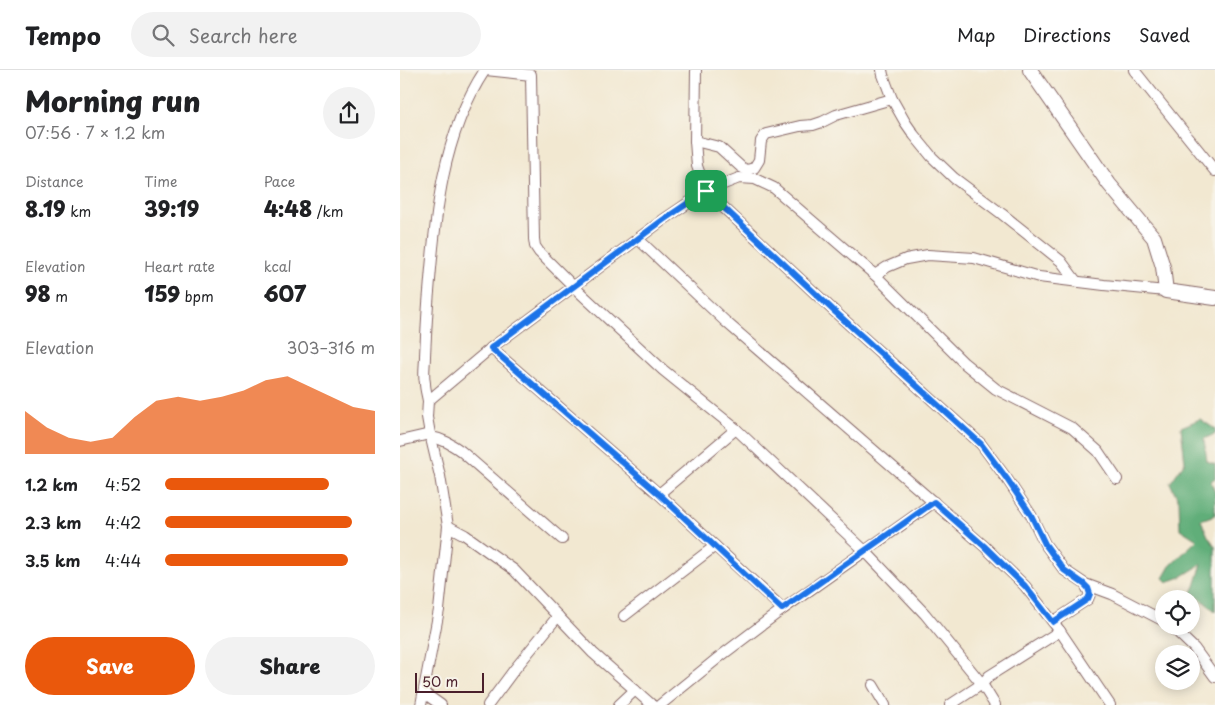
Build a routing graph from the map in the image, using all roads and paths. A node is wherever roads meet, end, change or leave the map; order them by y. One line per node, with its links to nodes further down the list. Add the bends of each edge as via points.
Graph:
1 (486, 70): 13 (street, via 531,75 535,246); 17 (street, via 464,107 449,151 439,200 426,323 424,381)
2 (696, 70): 7 (street)
3 (882, 70): 6 (street)
4 (1030, 70): 14 (street, via 1108,184 1154,238)
5 (1134, 70): 8 (street)
6 (892, 99): 7 (street, via 813,125 766,134 761,141 759,160 754,168 747,170 718,147); 12 (street, via 932,157 1061,262)
7 (695, 140): 9 (street, via 697,166)
8 (1215, 171)
9 (706, 191): 10 (street); 11 (street, via 739,178 754,179 774,188); 28 (street, via 981,444 1031,515 1045,544 1064,570)
10 (638, 240): 13 (street); 23 (street, via 726,322)
11 (875, 275): 12 (street, via 906,258 928,255 974,258 1039,277); 21 (street, via 970,368 996,389 1072,428 1098,451)
12 (1076, 282): 14 (street)
13 (574, 287): 16 (street); 18 (street, via 663,370)
14 (1166, 291): 15 (street)
15 (1215, 298)
16 (491, 348): 17 (street); 22 (street)
17 (428, 401): 19 (street)
18 (736, 429): 22 (street); 27 (street)
19 (430, 436): 20 (street); 24 (street); 25 (street, via 440,438 461,451)
20 (400, 441)
21 (1117, 479)
22 (659, 494): 26 (street)
23 (934, 502): 27 (street); 33 (street, via 1025,586)
24 (448, 526): 30 (street, via 514,570); 40 (street, via 439,610)
25 (562, 538)
26 (715, 546): 29 (street); 31 (street)
27 (865, 551): 29 (street); 37 (street, via 925,614)
28 (1084, 584): 32 (street, via 1112,594); 33 (street, via 1090,594 1088,599)
29 (782, 609): 46 (street)
30 (558, 616): 39 (street); 43 (street)
31 (624, 616)
32 (1155, 616)
33 (1053, 622): 34 (street)
34 (1060, 631): 37 (street, via 989,676); 50 (street)
35 (1180, 635): 36 (street)
36 (1215, 677)
37 (982, 684): 48 (street); 49 (street)
38 (873, 685): 47 (street)
39 (635, 690): 44 (street); 45 (street)
40 (424, 693): 41 (street); 42 (street)
41 (421, 705)
42 (441, 705)
43 (488, 705)
44 (620, 705)
45 (652, 705)
46 (660, 705)
47 (885, 705)
48 (950, 705)
49 (995, 705)
50 (1110, 705)

